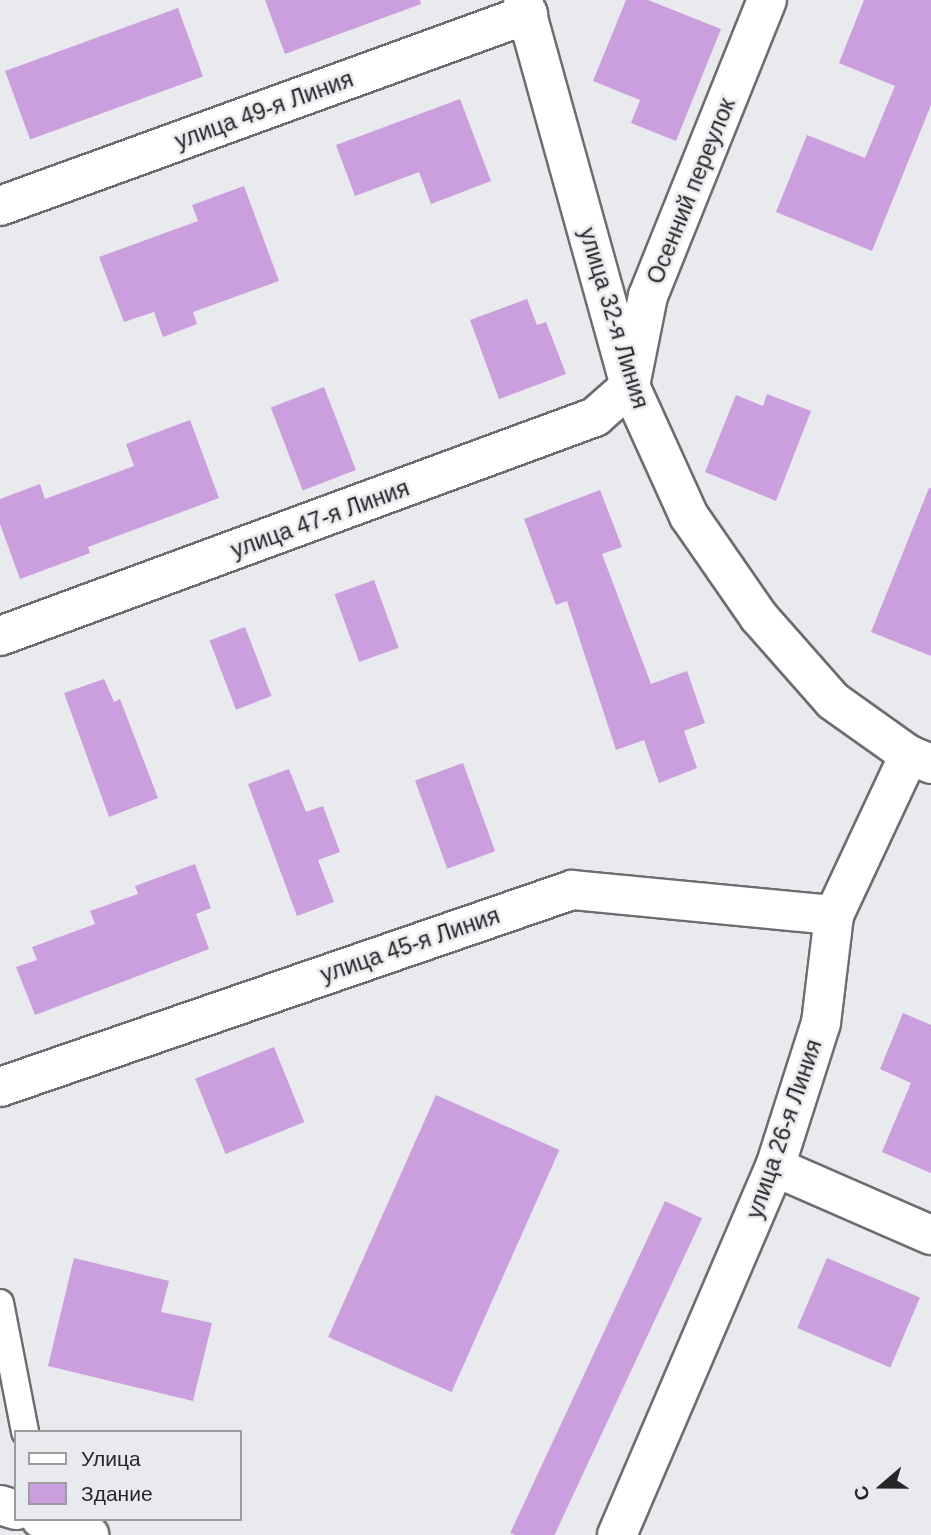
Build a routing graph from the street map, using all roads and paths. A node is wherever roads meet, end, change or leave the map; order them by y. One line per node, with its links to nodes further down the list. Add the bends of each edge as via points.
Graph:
1 (767, 0): 4 (street, Осенний переулок, via 648,296)
2 (525, 7): 3 (street, улица 49-я Линия); 4 (street, улица 32-я Линия)
3 (0, 206)
4 (630, 386): 5 (street, улица 47-я Линия, via 595,417); 6 (street, улица 32-я Линия, via 689,516 760,617 833,701)
5 (0, 636)
6 (920, 760): 7 (street, улица 26-я Линия)
7 (834, 915): 8 (street, улица 45-я Линия, via 572,890); 9 (street, улица 26-я Линия, via 821,1023)
8 (0, 1087)
9 (775, 1167): 10 (street); 15 (street, улица 26-я Линия)
10 (931, 1235)
11 (0, 1303): 12 (lane)
12 (25, 1430)
13 (48, 1521): 14 (street)
14 (89, 1535)
15 (617, 1535)

